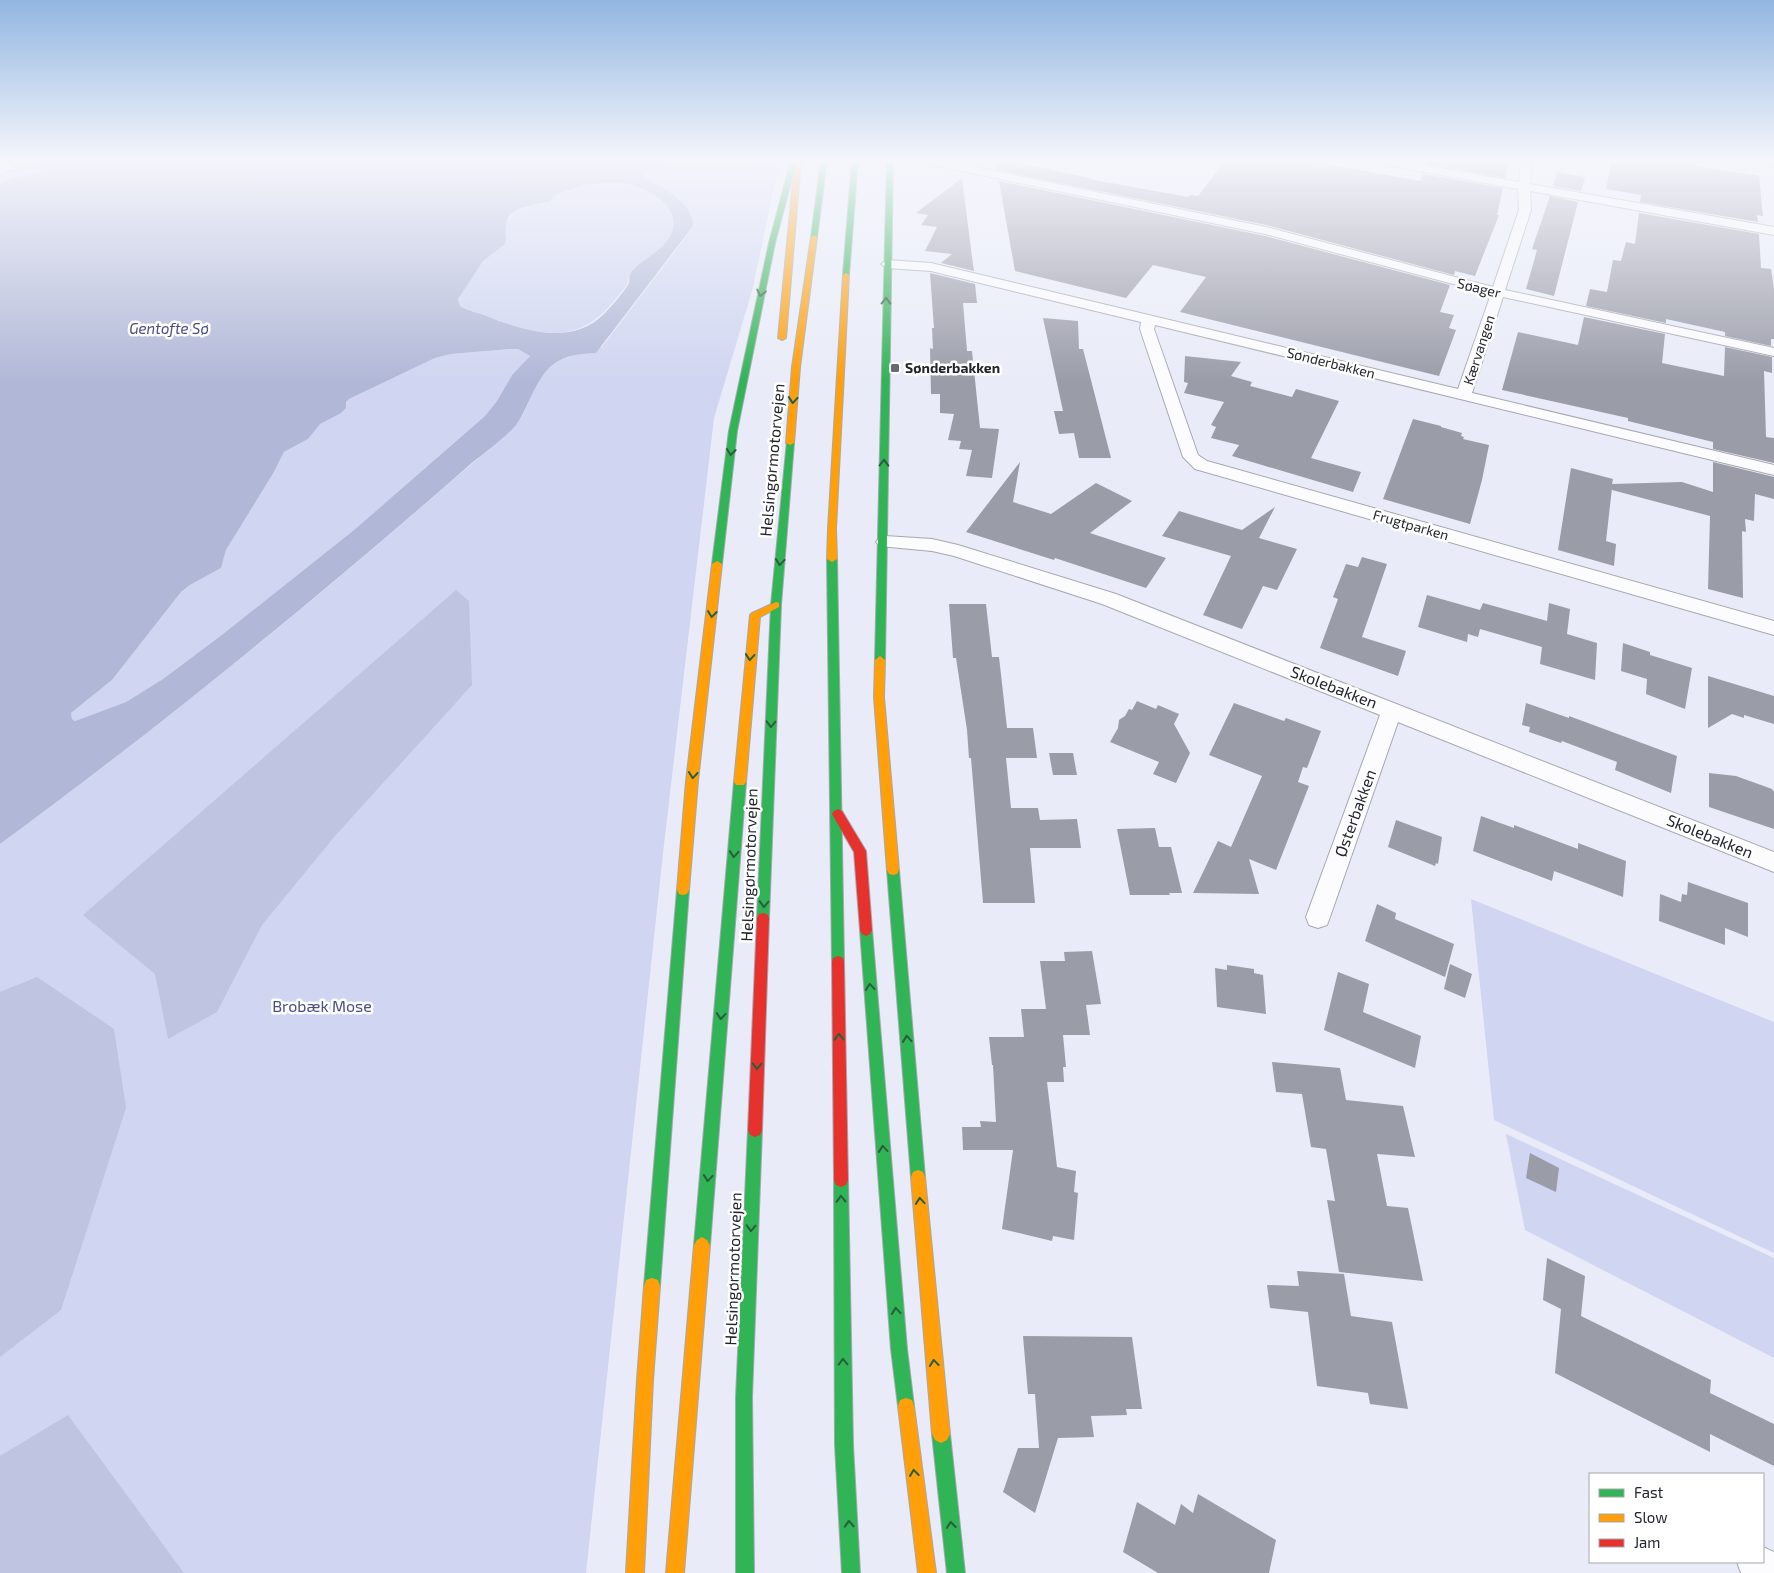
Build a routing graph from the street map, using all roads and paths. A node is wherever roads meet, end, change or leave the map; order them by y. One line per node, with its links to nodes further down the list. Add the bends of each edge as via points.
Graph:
1 (775, 233): 24 (main road, one-way to 24, via 733,431 692,781 645,1380)
2 (791, 233): 12 (main road, via 784,354)
3 (814, 233): 12 (main road, Helsingørmotorvejen)
4 (848, 233): 19 (main road, via 832,529)
5 (888, 233): 8 (main road)
6 (1275, 233): 9 (street, Søager)
7 (1517, 233): 9 (street, Kærvangen)
8 (887, 264): 10 (street, Sønderbakken, via 931,267); 15 (main road, one-way to 8)
9 (1498, 292): 11 (street, Søager); 13 (street, Kærvangen)
10 (1149, 319): 13 (street, Sønderbakken); 17 (street, Frugtparken, via 1146,330 1191,457 1202,465)
11 (1774, 352)
12 (796, 367): 16 (main road, Helsingørmotorvejen, one-way to 16)
13 (1464, 395): 14 (street, Sønderbakken)
14 (1774, 470)
15 (885, 542): 18 (street, Skolebakken, via 932,545 958,551 1109,599); 29 (main road, one-way to 15, via 930,1325 879,697)
16 (776, 605): 25 (main road, one-way to 25, via 754,615); 26 (main road, Helsingørmotorvejen, one-way to 26, via 744,1397)
17 (1774, 628)
18 (1392, 710): 20 (street, Skolebakken); 21 (street, Østerbakken)
19 (836, 811): 27 (main road, one-way to 19, via 844,1445); 28 (main road, one-way to 19, via 899,1349 860,851)
20 (1774, 862)
21 (1318, 917)
22 (1757, 1563): 23 (street)
23 (1774, 1572)
24 (635, 1573)
25 (675, 1573)
26 (745, 1573)
27 (851, 1573)
28 (927, 1573)
29 (956, 1573)

